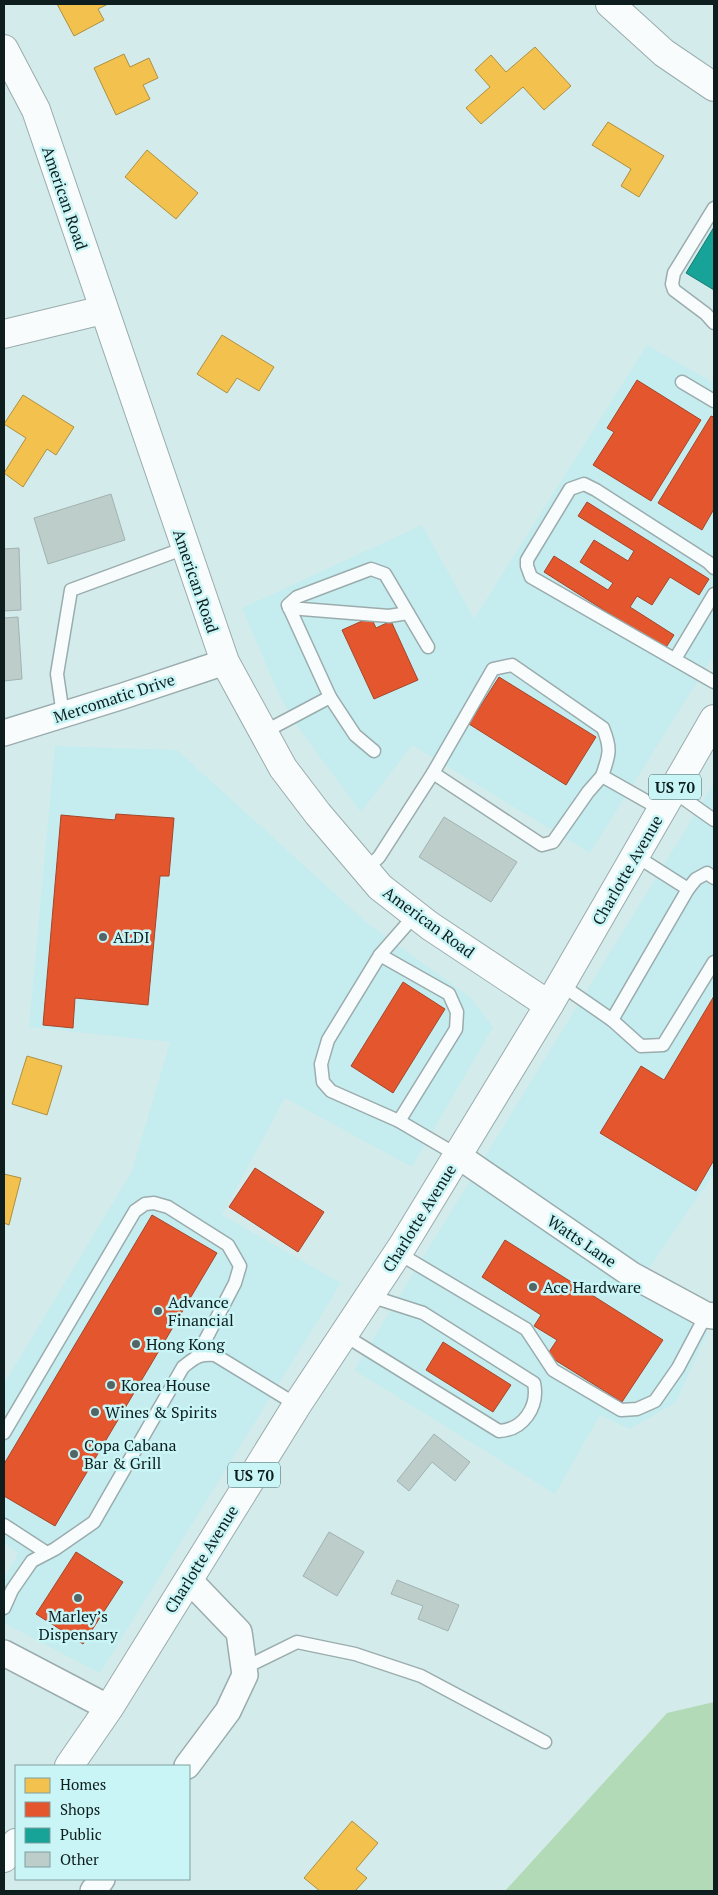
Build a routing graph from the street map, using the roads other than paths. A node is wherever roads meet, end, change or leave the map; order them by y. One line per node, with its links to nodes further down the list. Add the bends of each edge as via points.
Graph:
1 (610, 4): 3 (street, via 664,53)
2 (4, 50): 5 (street, American Road, via 36,110)
3 (714, 87)
4 (714, 208): 6 (lane, via 674,273 672,284 674,290)
5 (103, 310): 7 (street); 10 (street, American Road)
6 (714, 323)
7 (4, 334)
8 (682, 382): 9 (lane)
9 (714, 401)
10 (185, 548): 17 (street, American Road); 20 (lane, via 71,590 57,674)
11 (714, 568): 16 (lane, via 584,484 570,489 527,560 531,577)
12 (714, 594): 16 (lane)
13 (289, 608): 14 (lane, via 389,616); 14 (lane, via 288,605 297,597 371,569 385,574); 19 (lane)
14 (408, 613): 15 (lane)
15 (428, 647)
16 (675, 659): 18 (lane)
17 (225, 662): 20 (street, Mercomatic Drive); 22 (street, American Road)
18 (714, 682)
19 (330, 697): 22 (lane); 24 (lane, via 355,735)
20 (63, 715): 23 (street, Mercomatic Drive)
21 (714, 718): 27 (street, Charlotte Avenue / US 70)
22 (264, 732): 30 (street, American Road, via 283,768)
23 (4, 733)
24 (374, 751)
25 (433, 773): 26 (lane, via 542,845 553,842); 26 (lane, via 493,669 512,665 603,728 610,743); 30 (lane, via 379,857)
26 (602, 776): 27 (lane)
27 (667, 801): 28 (lane); 29 (street, Charlotte Avenue / US 70)
28 (714, 820)
29 (636, 856): 32 (lane); 36 (street, Charlotte Avenue / US 70)
30 (365, 870): 33 (street, American Road, via 380,887)
31 (714, 878): 32 (lane, via 707,873)
32 (688, 889): 37 (lane)
33 (415, 915): 34 (lane); 36 (street, American Road)
34 (380, 955): 38 (lane, via 449,994 457,1012 456,1029); 38 (lane, via 328,1040 321,1064 324,1082 331,1090)
35 (714, 962): 37 (lane, via 663,1045 641,1046)
36 (554, 994): 37 (lane); 39 (street, Charlotte Avenue / US 70)
37 (612, 1020)
38 (399, 1121): 39 (lane)
39 (457, 1155): 40 (street, Charlotte Avenue / US 70); 42 (street, Watts Lane, via 632,1275)
40 (398, 1253): 41 (street, Charlotte Avenue / US 70); 42 (lane, via 526,1328 553,1370 621,1410 637,1409 655,1401)
41 (370, 1296): 43 (street, Charlotte Avenue / US 70); 43 (lane, via 423,1313 534,1383 537,1394 534,1405 521,1424 508,1431 499,1431)
42 (710, 1315)
43 (344, 1335): 45 (street, Charlotte Avenue / US 70)
44 (197, 1356): 45 (lane, via 215,1355); 46 (lane, via 235,1283 240,1266 228,1245 168,1207 145,1204 135,1211); 48 (lane, via 183,1367 94,1522)
45 (297, 1405): 49 (street, Charlotte Avenue / US 70)
46 (4, 1433)
47 (4, 1524): 48 (lane)
48 (48, 1553): 50 (lane, via 32,1561)
49 (189, 1580): 52 (street, via 239,1632); 53 (street, Charlotte Avenue / US 70)
50 (4, 1608)
51 (4, 1653): 53 (street)
52 (244, 1668): 54 (lane, via 298,1642 355,1654 420,1676); 56 (street, via 245,1675 228,1711)
53 (109, 1708): 55 (street, US 70)
54 (545, 1742)
55 (69, 1765)
56 (188, 1765)
57 (15, 1843): 58 (street)
58 (4, 1858)
59 (101, 1880): 60 (street)
60 (93, 1891)

